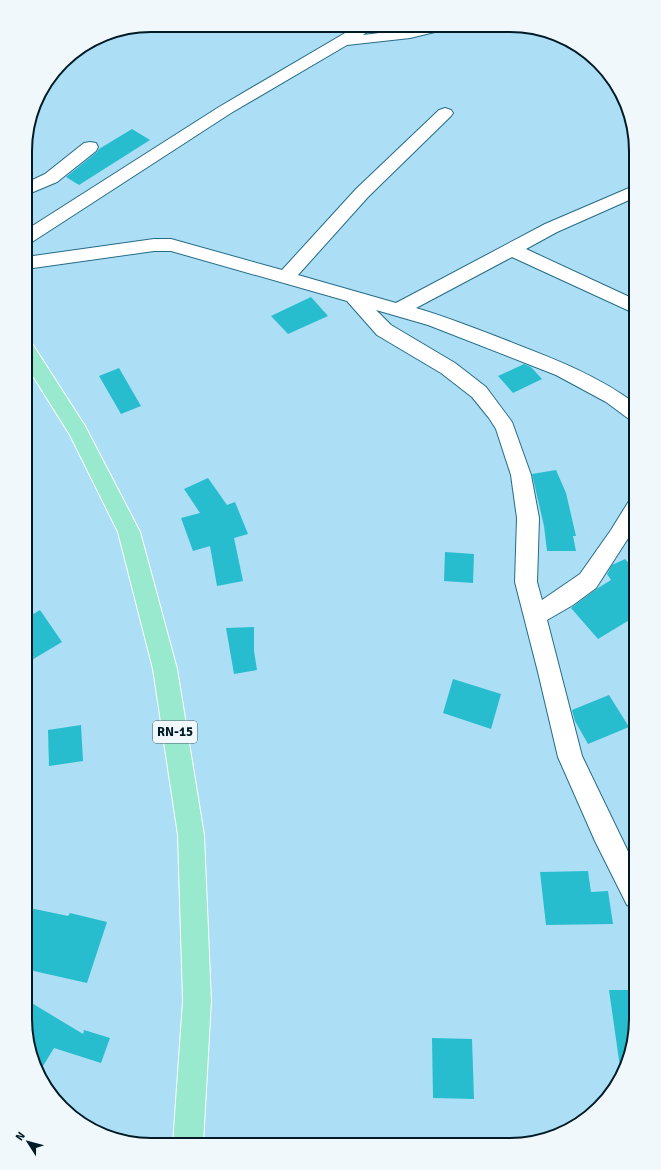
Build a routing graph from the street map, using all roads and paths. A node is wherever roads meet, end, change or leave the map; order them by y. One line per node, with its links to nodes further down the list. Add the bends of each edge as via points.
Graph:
1 (359, 32): 3 (street)
2 (418, 32): 3 (street)
3 (345, 41): 8 (street, via 225,110)
4 (445, 113): 11 (street, via 362,193)
5 (90, 148): 6 (street, via 51,178)
6 (32, 187)
7 (629, 193): 9 (street, via 551,228)
8 (32, 234)
9 (512, 250): 13 (street); 14 (street)
10 (32, 262): 11 (street, via 170,245)
11 (285, 278): 12 (street)
12 (352, 297): 14 (street); 18 (street, via 384,330 448,368 473,387 505,427 521,475 528,518 526,582)
13 (629, 305)
14 (398, 310): 16 (street, via 434,320 563,370 613,397)
15 (32, 359): 20 (main road, RN-15, via 78,431 129,532 165,669 192,835 197,1001)
16 (629, 409)
17 (629, 519): 18 (street, via 588,581)
18 (535, 616): 19 (street, via 570,757)
19 (629, 882)
20 (188, 1138)

